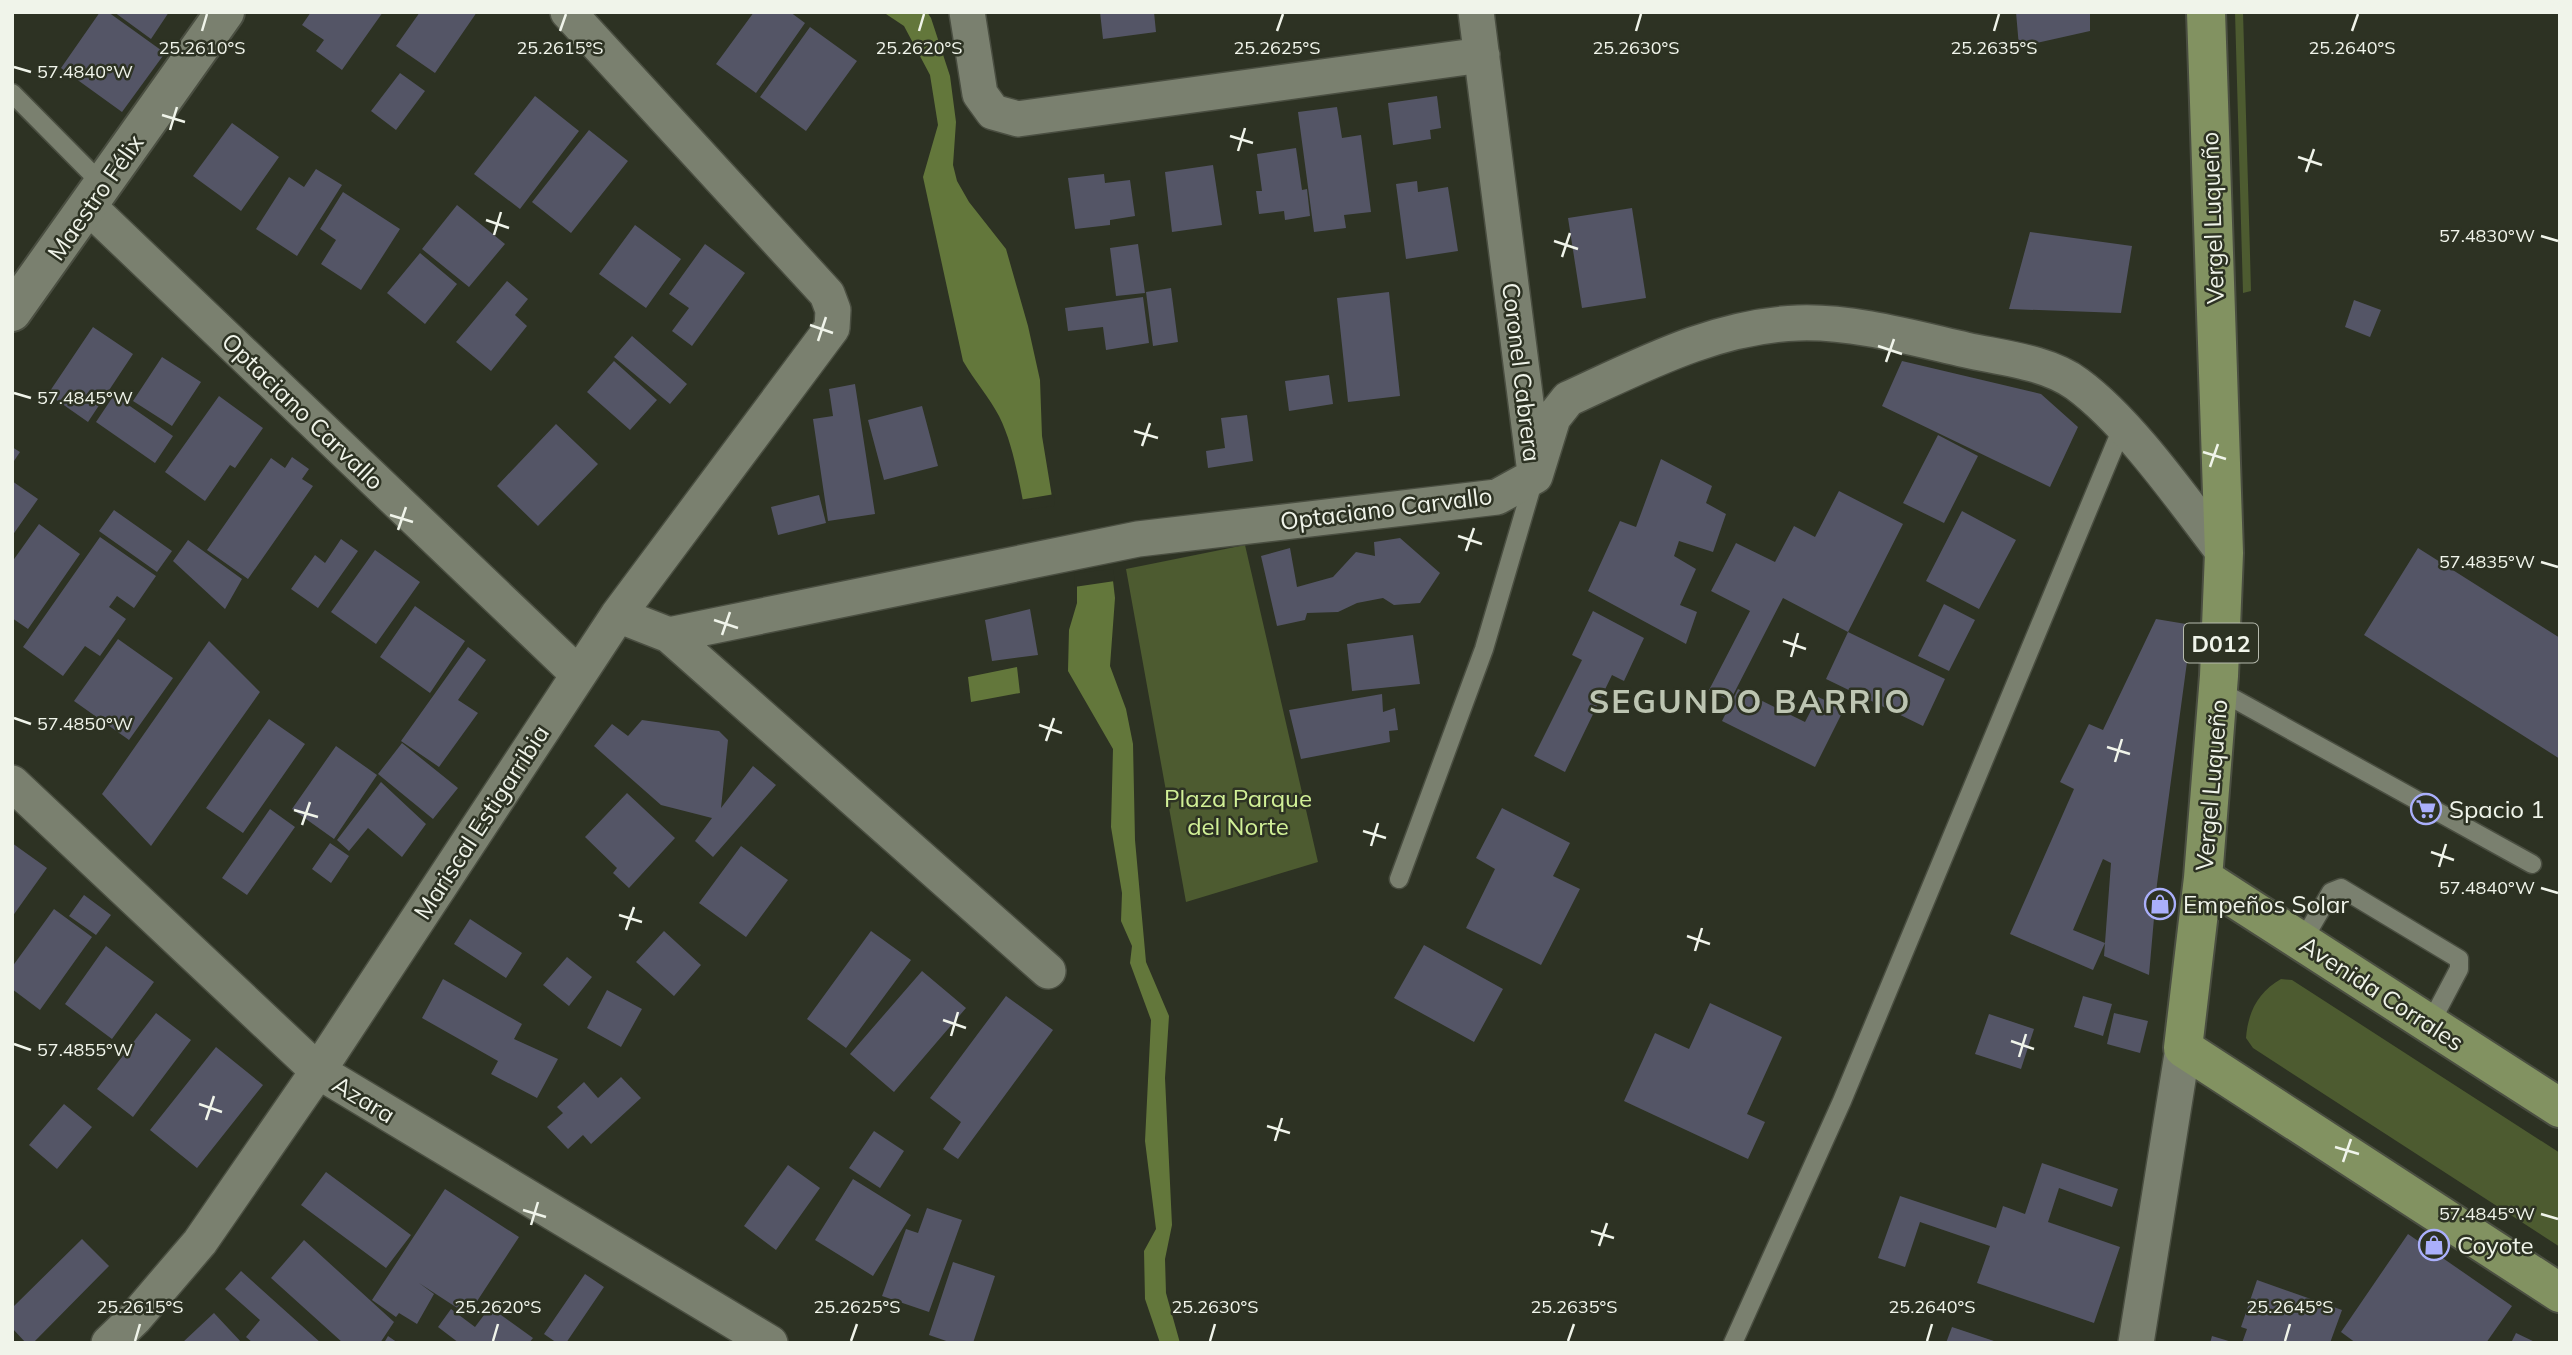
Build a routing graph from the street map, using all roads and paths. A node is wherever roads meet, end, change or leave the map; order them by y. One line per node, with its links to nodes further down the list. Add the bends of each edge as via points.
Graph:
1 (225, 12): 8 (street, Maestro Félix)
2 (568, 12): 13 (street, Mariscal Estigarribia, via 827,293 833,310 832,328)
3 (967, 12): 6 (street, via 980,94 993,112 1018,119)
4 (1476, 12): 6 (street, Coronel Cabrera)
5 (2206, 12): 12 (main road, Vergel Luqueño / D012)
6 (1482, 55): 11 (street, Coronel Cabrera)
7 (12, 93): 8 (lane)
8 (96, 195): 9 (street, Maestro Félix); 15 (street, Optaciano Carvallo)
9 (12, 312)
10 (2122, 428): 11 (street, via 2075,382 2036,366 1894,335 1800,323 1750,328 1699,341 1568,400 1553,418); 12 (street); 30 (lane, via 1842,1101)
11 (1535, 475): 14 (street, Optaciano Carvallo, via 1497,497 1138,539); 20 (lane, Coronel Cabrera, via 1484,649)
12 (2224, 552): 16 (main road, Vergel Luqueño / D012)
13 (618, 615): 14 (street); 15 (street, Mariscal Estigarribia)
14 (668, 635): 22 (street)
15 (578, 674): 25 (street, Mariscal Estigarribia)
16 (2218, 690): 18 (lane); 19 (main road, Vergel Luqueño / D012)
17 (12, 783): 25 (street, Azara)
18 (2532, 864)
19 (2203, 878): 21 (main road, Avenida Corrales); 24 (main road, Vergel Luqueño / D012)
20 (1399, 879)
21 (2302, 942): 23 (main road, Avenida Corrales); 23 (lane, via 2331,892 2340,888 2459,959 2459,969)
22 (1048, 971)
23 (2430, 1024): 26 (main road, Avenida Corrales)
24 (2183, 1048): 27 (main road); 31 (street, Vergel Luqueño)
25 (317, 1071): 28 (street, Mariscal Estigarribia, via 200,1242); 29 (street, Azara)
26 (2560, 1108)
27 (2560, 1293)
28 (109, 1343)
29 (770, 1343)
30 (1733, 1343)
31 (2136, 1343)

